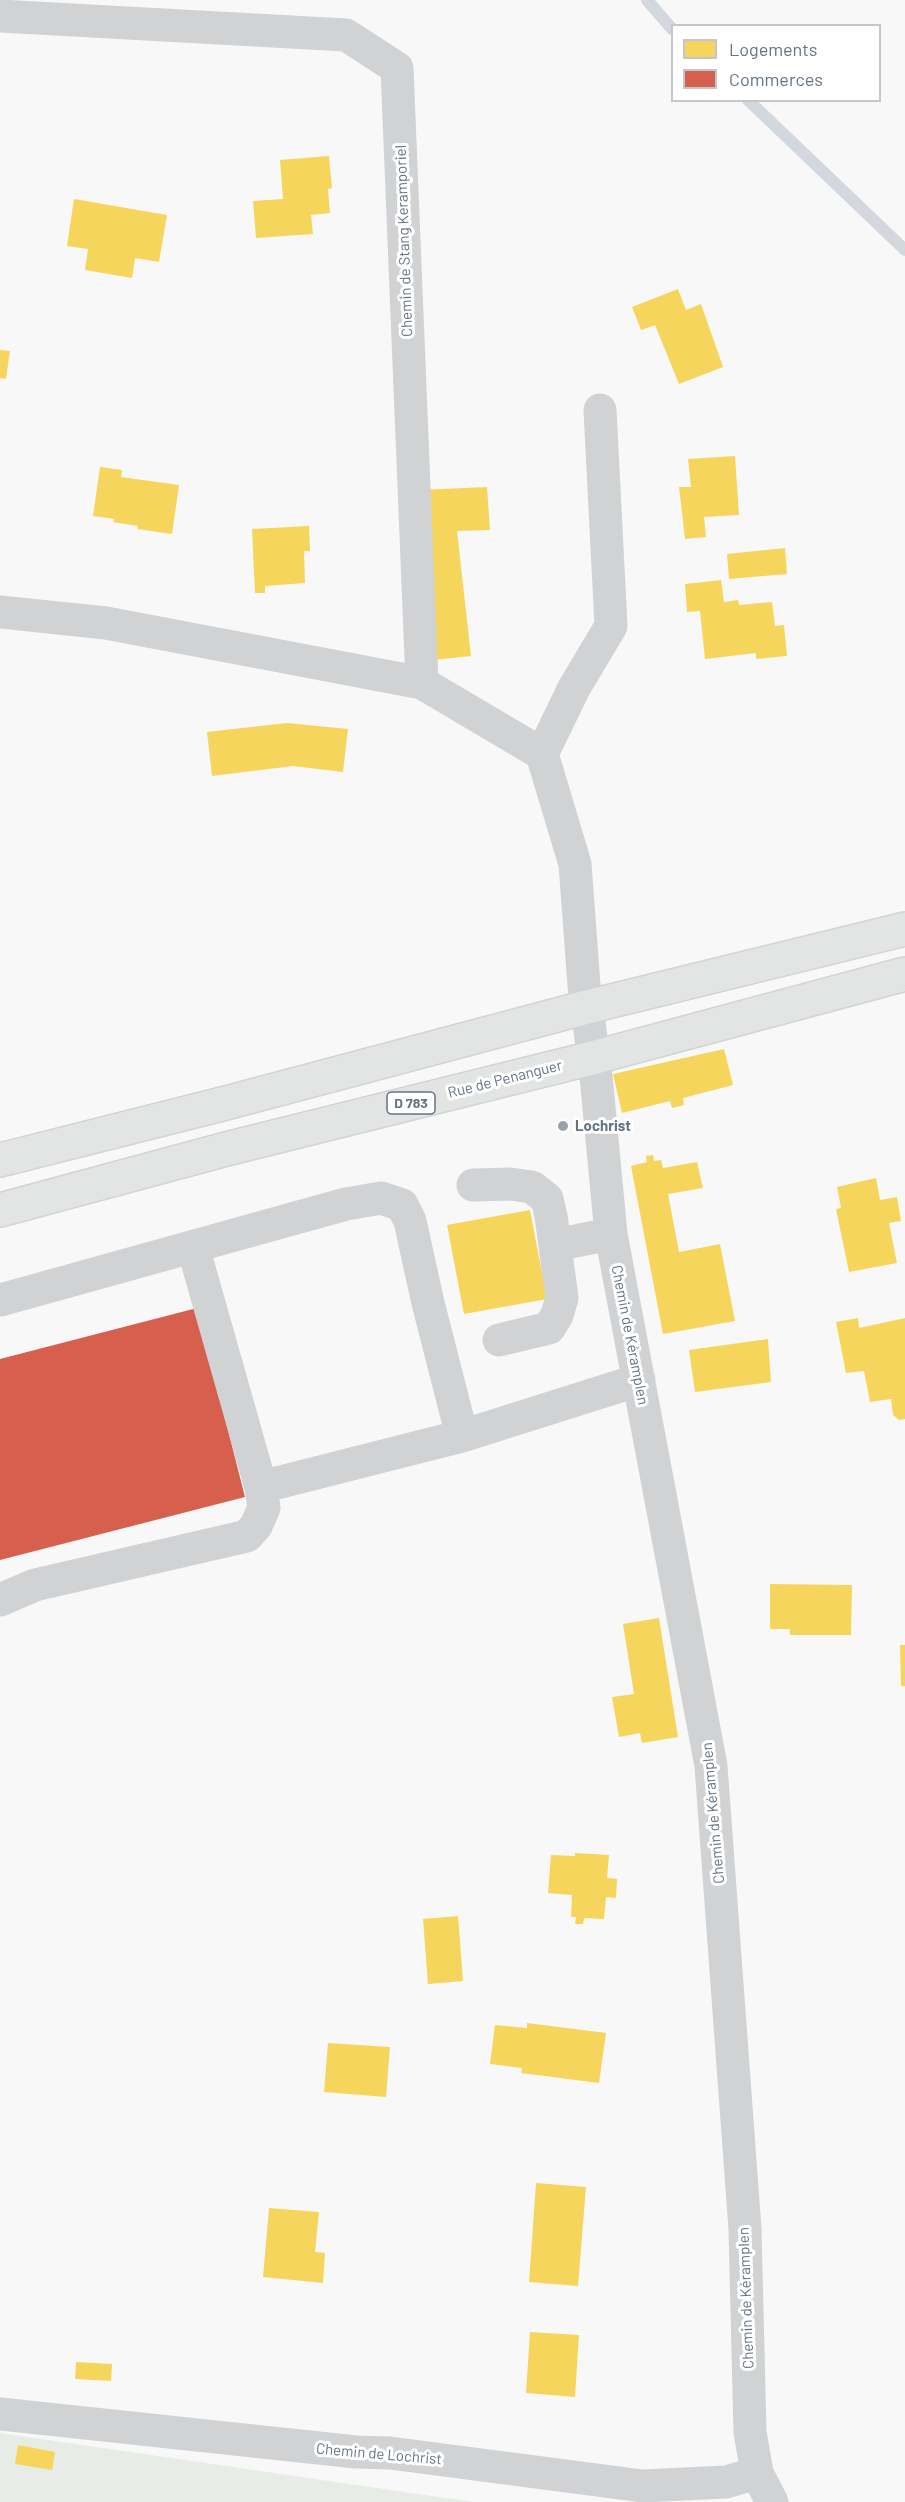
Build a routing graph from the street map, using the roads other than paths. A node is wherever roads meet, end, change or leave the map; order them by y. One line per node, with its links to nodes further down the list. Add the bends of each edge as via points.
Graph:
1 (0, 16): 4 (street, Chemin de Stang Keramporiel, via 346,35 397,68)
2 (600, 410): 5 (street, via 610,626)
3 (0, 612): 4 (street, via 106,623)
4 (422, 683): 5 (street)
5 (542, 754): 8 (street, via 575,864)
6 (905, 928): 8 (main road)
7 (905, 974): 9 (main road, Rue de Penanguer / D 783)
8 (587, 1007): 9 (street, Chemin de Kéramplen); 10 (main road)
9 (592, 1058): 12 (main road, Rue de Penanguer / D 783); 13 (street, Chemin de Kéramplen)
10 (0, 1160)
11 (473, 1185): 14 (street, via 532,1187 547,1199)
12 (0, 1210)
13 (611, 1234): 14 (street); 18 (street, Chemin de Kéramplen)
14 (555, 1245): 17 (street, via 562,1298 557,1315 549,1328)
15 (193, 1247): 16 (street); 19 (street, via 346,1204 381,1198 402,1205 410,1221); 20 (street)
16 (0, 1300)
17 (499, 1340)
18 (639, 1380): 19 (street); 23 (street, Chemin de Kéramplen, via 711,1766 744,2229 750,2432)
19 (462, 1436): 20 (street)
20 (261, 1487): 21 (street, via 264,1508 247,1536 35,1585)
21 (0, 1600)
22 (0, 2414): 23 (street, Chemin de Lochrist, via 390,2453 644,2486 726,2482)
23 (758, 2473): 24 (street, Chemin de Kéramplen)
24 (772, 2502)

